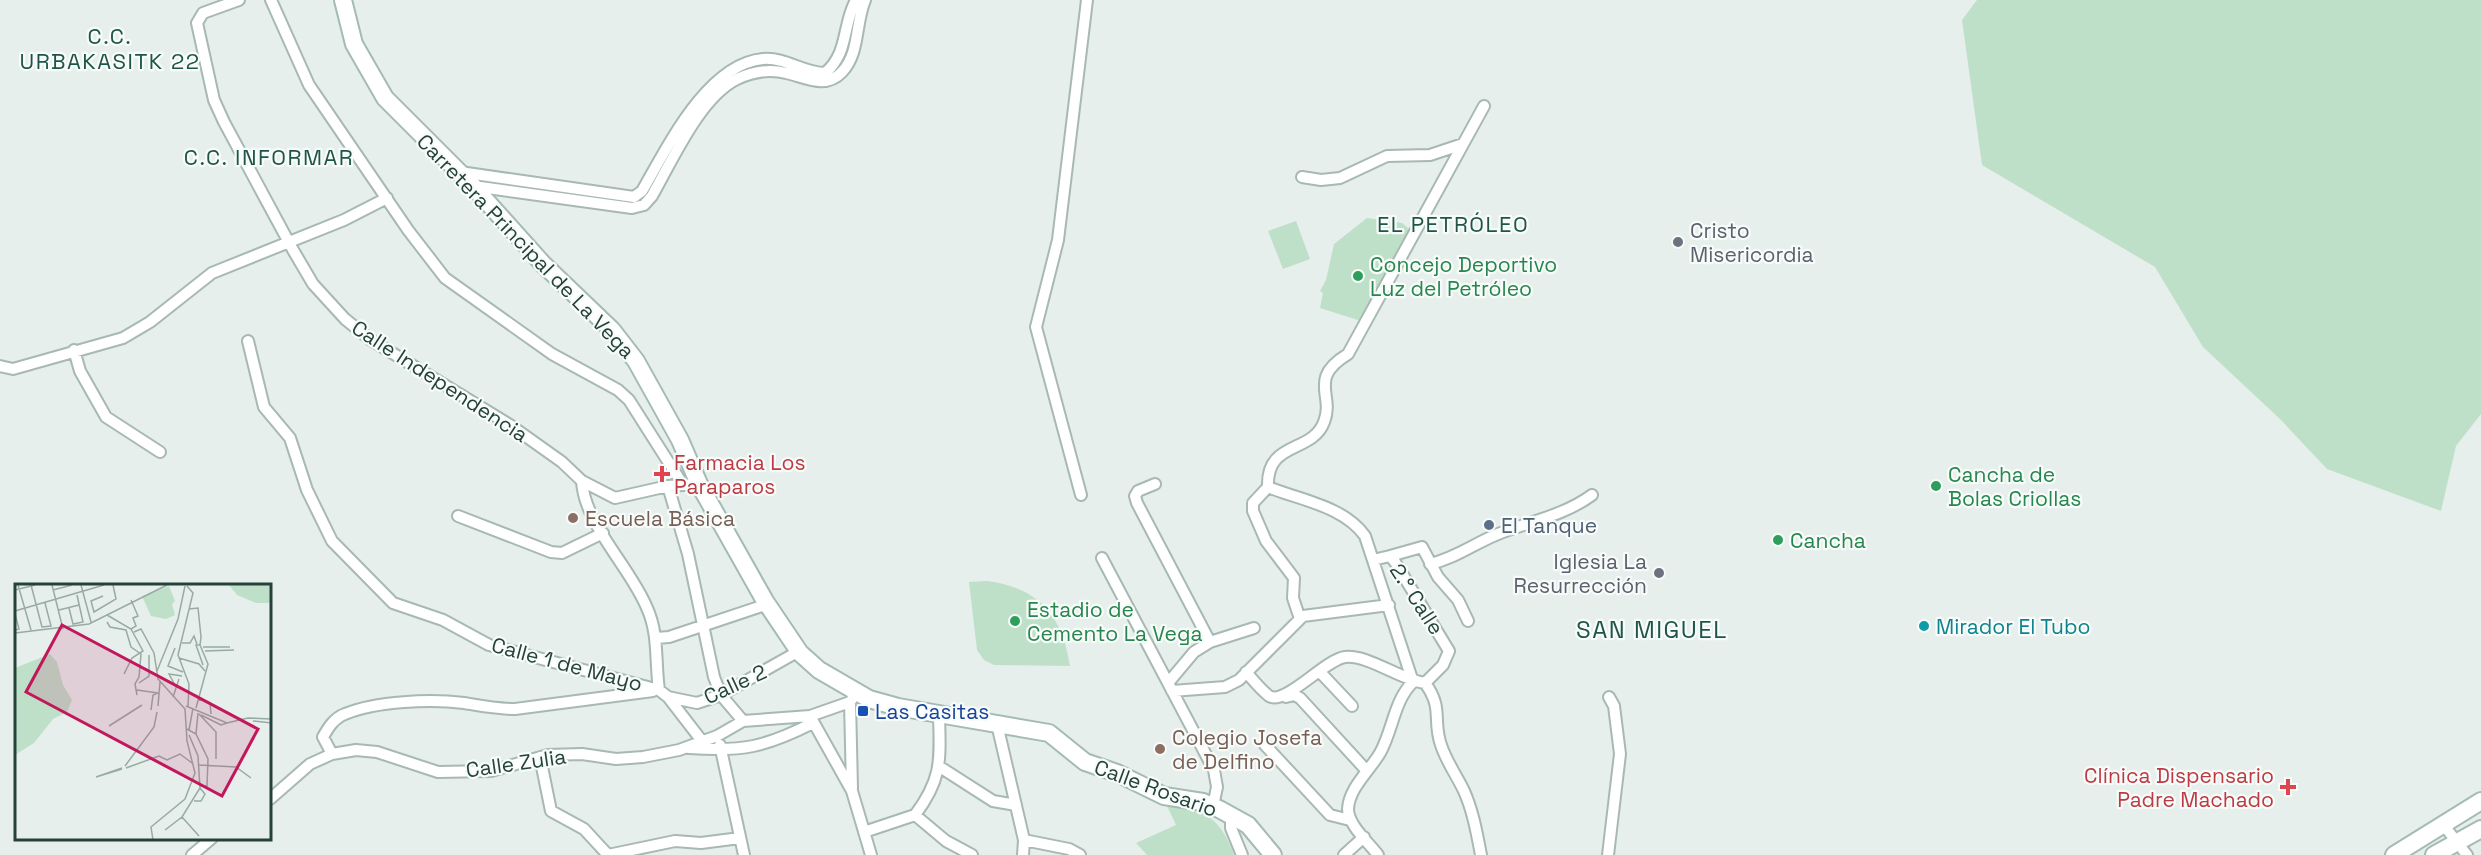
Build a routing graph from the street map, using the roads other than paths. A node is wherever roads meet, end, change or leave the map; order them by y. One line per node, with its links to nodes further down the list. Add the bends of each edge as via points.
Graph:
1 (239, 0): 13 (street, Calle Independencia, via 198,17 203,57 224,122)
2 (271, 0): 12 (street, via 309,85)
3 (343, 0): 9 (street, Carretera Principal de La Vega, via 354,44 385,98)
4 (856, 0): 9 (street, via 844,49 825,73 810,73 782,60 763,59 731,71 700,100 634,197)
5 (865, 0): 11 (street, via 853,58 840,74 828,81 815,82 769,71 735,80 704,109 644,205 632,208)
6 (1087, 0): 23 (street, via 1058,240 1036,327)
7 (1484, 106): 8 (street)
8 (1463, 144): 10 (street, via 1430,155 1387,156 1340,178); 22 (street, via 1348,354 1335,363 1324,381 1327,411 1321,430 1315,438 1295,445 1278,458 1268,475)
9 (460, 172): 11 (street, Carretera Principal de La Vega)
10 (1302, 177)
11 (473, 186): 19 (street, Carretera Principal de La Vega, via 543,264 612,330 636,361 680,440)
12 (387, 198): 13 (street); 19 (street, via 445,278 552,354 629,400)
13 (289, 242): 15 (street, via 212,273 150,322 123,338); 18 (street, Calle Independencia, via 314,284 345,319 371,340 510,425)
14 (248, 341): 44 (street, Calle 1 de Mayo, via 264,407 290,438 332,541 393,603 443,620 489,645)
15 (74, 350): 16 (street, via 13,369); 17 (street, via 80,371 106,417)
16 (0, 366)
17 (160, 452)
18 (582, 481): 21 (street, Calle Independencia, via 615,498); 26 (street, via 588,510)
19 (691, 484): 21 (street, Calle Independencia); 31 (street, Carretera Principal de La Vega)
20 (1155, 484): 38 (street, via 1138,490 1137,503)
21 (668, 486): 35 (street)
22 (1268, 487): 29 (street, via 1324,507 1356,524 1365,536); 33 (street, via 1253,502 1253,511 1266,541 1294,578 1293,598)
23 (1081, 495)
24 (1592, 495): 30 (street, via 1565,512 1498,534)
25 (458, 516): 26 (street, via 551,552 562,553)
26 (603, 533): 37 (street, via 647,606)
27 (1390, 556): 29 (street, 2.° Calle); 30 (street, via 1422,547); 42 (street, 2.° Calle, via 1449,651 1443,665)
28 (1102, 558): 43 (street)
29 (1373, 560): 32 (street)
30 (1430, 564): 34 (street, via 1458,600)
31 (768, 604): 35 (street); 39 (street, Carretera Principal de La Vega)
32 (1389, 605): 33 (street, via 1312,613); 42 (street)
33 (1300, 619): 41 (street)
34 (1468, 621)
35 (703, 626): 37 (street); 45 (street)
36 (1254, 628): 38 (street)
37 (656, 638): 44 (street)
38 (1210, 642): 43 (street, via 1194,652)
39 (799, 651): 45 (street, Calle 2); 46 (street, Carretera Principal de La Vega)
40 (1319, 671): 42 (street, via 1345,657 1356,657); 47 (street); 49 (street)
41 (1246, 672): 43 (street, via 1225,687); 47 (street, via 1270,696)
42 (1419, 683): 62 (street, via 1405,690 1380,752); 91 (street, via 1434,696 1441,747 1465,794)
43 (1170, 687): 67 (street, via 1214,770 1218,787)
44 (664, 693): 45 (street, Calle 2, via 697,703); 55 (street); 59 (street, via 496,709 436,701 381,706 344,714 331,724 322,737)
45 (721, 695): 52 (street)
46 (854, 697): 50 (street, Calle Rosario); 51 (street); 63 (street)
47 (1286, 697): 62 (street, via 1300,698)
48 (1610, 697): 92 (street, via 1620,754)
49 (1352, 706)
50 (939, 714): 53 (street, Calle Rosario); 61 (street)
51 (811, 720): 52 (street, Calle Zulia); 58 (street, via 758,746); 63 (street)
52 (743, 721): 54 (street, Calle Zulia)
53 (997, 724): 66 (street); 67 (street, Calle Rosario, via 1049,733 1085,762 1164,796)
54 (717, 736): 55 (street, Calle Zulia); 58 (street)
55 (702, 741): 57 (street, Calle Zulia)
56 (1265, 746): 70 (street, via 1330,815)
57 (686, 747): 58 (street); 60 (street, Calle Zulia, via 643,758 582,754)
58 (721, 750): 75 (street)
59 (332, 754): 60 (street, Calle Zulia, via 377,752 438,772 491,771); 64 (street, Calle Zulia, via 310,764)
60 (540, 757): 78 (street, via 551,811 584,829 608,855)
61 (940, 767): 66 (street, via 993,801); 68 (street, via 930,796)
62 (1367, 771): 70 (street, via 1348,808)
63 (852, 791): 73 (street)
64 (272, 797)
65 (2481, 801): 71 (street)
66 (1016, 805): 77 (street)
67 (1214, 807): 69 (street, Calle Rosario)
68 (915, 815): 73 (street); 84 (street, via 946,841)
69 (1232, 816): 87 (street, via 1231,828); 88 (street, Calle Rosario, via 1248,825)
70 (1350, 820): 74 (street)
71 (2442, 823): 79 (street); 93 (street)
72 (2481, 828): 79 (street)
73 (864, 832): 83 (street)
74 (1364, 837): 89 (street); 90 (street)
75 (740, 838): 78 (street); 82 (street)
76 (210, 840): 80 (street)
77 (1024, 840): 85 (street); 86 (street)
78 (683, 842): 81 (street)
79 (2461, 849): 94 (street)
80 (192, 855)
81 (686, 855)
82 (744, 855)
83 (871, 855)
84 (972, 855)
85 (1023, 855)
86 (1080, 855)
87 (1242, 855)
88 (1273, 855)
89 (1344, 855)
90 (1378, 855)
91 (1481, 855)
92 (1608, 855)
93 (2394, 855)
94 (2434, 855)

